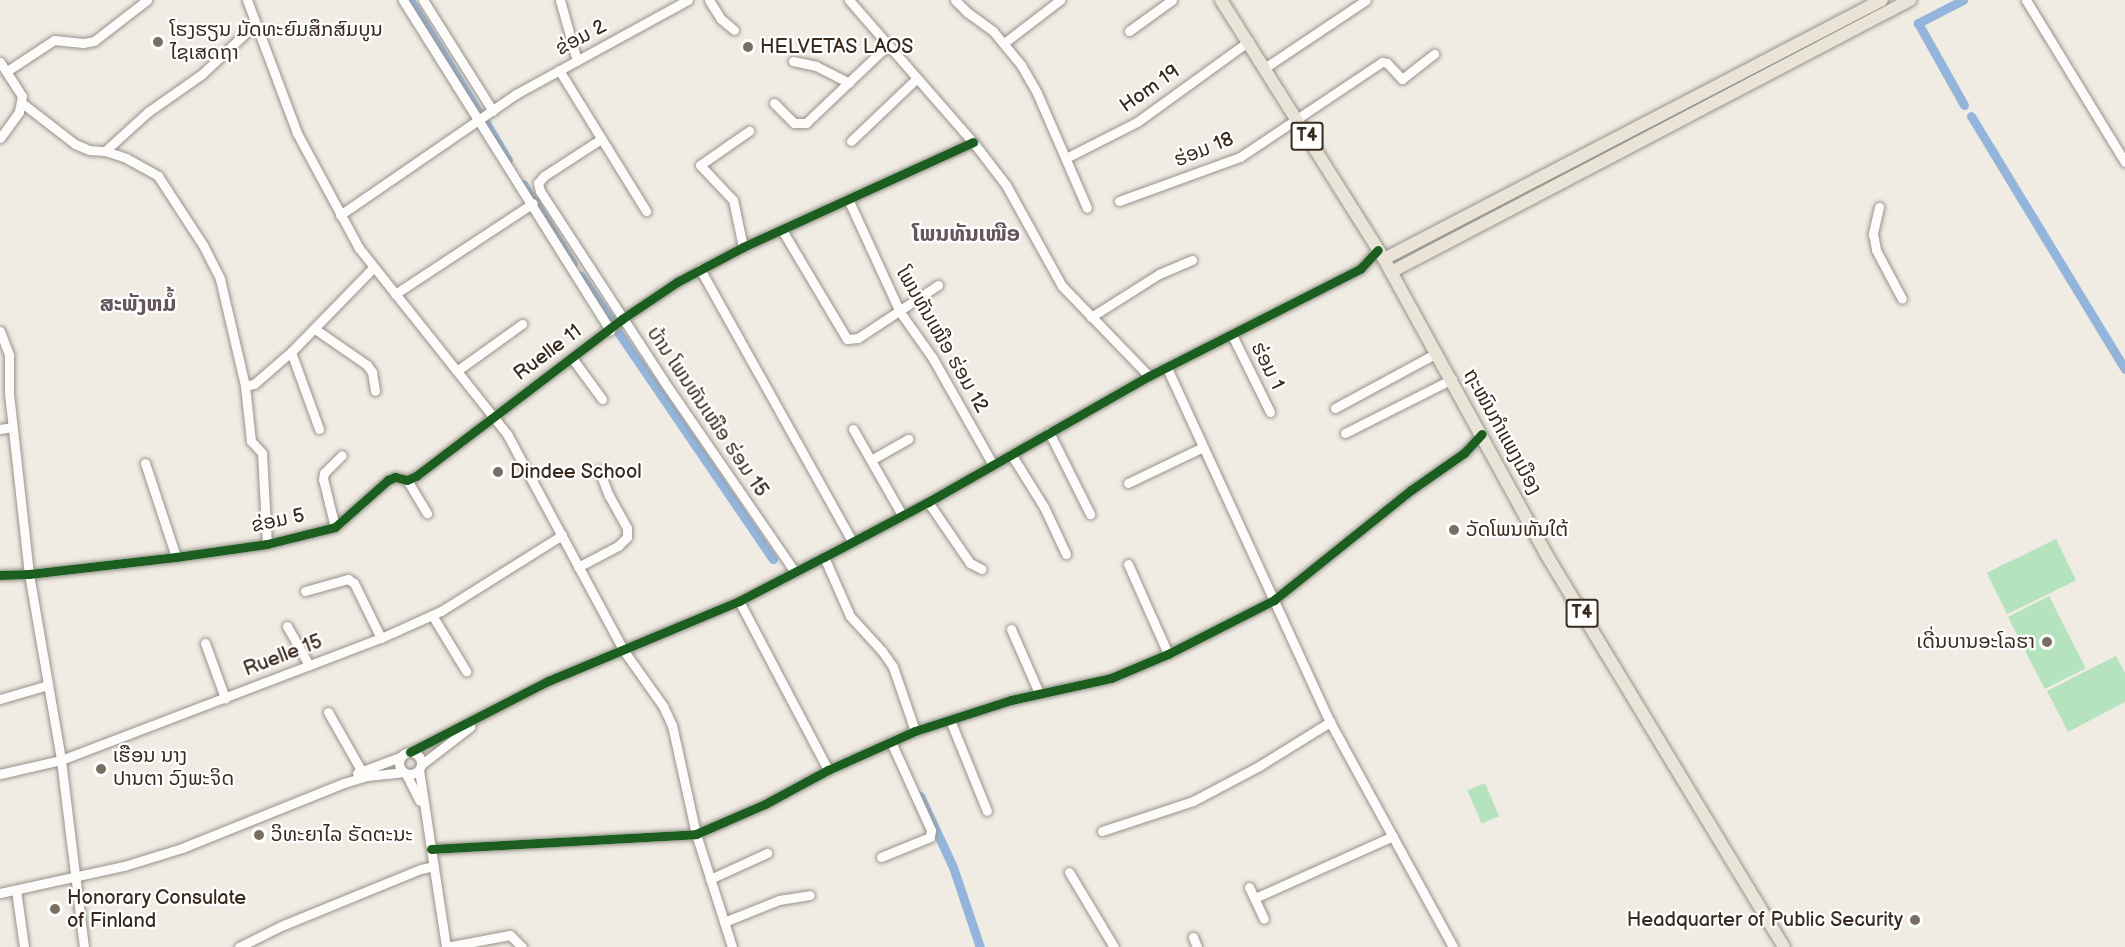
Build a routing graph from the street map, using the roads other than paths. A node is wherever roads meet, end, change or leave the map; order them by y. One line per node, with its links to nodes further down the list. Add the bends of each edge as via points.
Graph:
1 (147, 0): 29 (street, via 94,41 83,44 54,40)
2 (247, 0): 17 (street)
3 (403, 0): 35 (street)
4 (423, 0): 34 (street)
5 (560, 0): 24 (street)
6 (688, 0): 24 (street, ຂ່ອມ 2)
7 (709, 0): 18 (street, via 721,20)
8 (849, 0): 22 (street)
9 (956, 0): 21 (street)
10 (1060, 0): 21 (street)
11 (1172, 0): 19 (street)
12 (1221, 0): 20 (main road, ຖະໜົນກຳແພງເມືອງ / T4)
13 (1366, 0): 27 (street)
14 (1882, 0): 54 (main road)
15 (1910, 0): 58 (main road)
16 (2026, 0): 44 (street)
17 (255, 24): 42 (street, via 202,74 148,112); 51 (street, via 293,124)
18 (734, 30)
19 (1128, 31)
20 (1249, 41): 27 (main road, ຖະໜົນກຳແພງເມືອງ / T4); 43 (street, Hom 19, via 1137,122)
21 (1004, 43): 43 (street, via 1037,93)
22 (888, 45): 30 (street); 31 (street)
23 (1434, 54): 36 (street, ຮ່ອມ 18, via 1402,79 1382,62)
24 (577, 61): 28 (street, ຂ່ອມ 2)
25 (793, 61): 31 (street, via 816,66)
26 (0, 62): 29 (street)
27 (1266, 67): 36 (main road, ຖະໜົນກຳແພງເມືອງ / T4)
28 (560, 70): 34 (street, ຂ່ອມ 2); 39 (street)
29 (7, 71): 32 (street, via 20,89)
30 (917, 78): 40 (street); 41 (street)
31 (849, 83): 33 (street, via 803,124 794,123)
32 (22, 102): 38 (street); 42 (street, via 75,144)
33 (774, 103)
34 (493, 111): 35 (street, ຂ່ອມ 2)
35 (478, 120): 47 (street); 51 (street, ຂ່ອມ 2)
36 (1297, 120): 46 (street, ຮ່ອມ 18, via 1240,157); 54 (main road, ຖະໜົນກຳແພງເມືອງ / T4)
37 (749, 131): 53 (street, via 700,165 733,200)
38 (0, 138)
39 (601, 139): 50 (street); 64 (street, ບ້ານ ໂພນທັນເໜືອ ຮ່ອມ 15, via 538,183)
40 (851, 141)
41 (973, 142): 45 (street, Ruelle 11); 63 (street, via 1006,185 1062,286)
42 (105, 151): 78 (street, via 158,176 203,245 220,279)
43 (1066, 158): 49 (street)
44 (2125, 162)
45 (848, 199): 52 (street, Ruelle 11); 62 (street, ໂພນທັນເໜືອ ຮ່ອມ 12)
46 (1119, 201)
47 (533, 203): 60 (street); 68 (street)
48 (1879, 207): 61 (street, via 1873,234 1876,250)
49 (1087, 208)
50 (646, 211)
51 (340, 215): 56 (street)
52 (782, 230): 53 (street, Ruelle 11); 62 (street, via 847,339 858,338)
53 (743, 247): 57 (street, Ruelle 11)
54 (1381, 255): 58 (main road, ຖະໜົນກຳແພງເມືອງ / T4); 69 (street)
55 (1192, 260): 63 (street, via 1159,274)
56 (373, 268): 60 (street); 66 (street)
57 (700, 269): 64 (street, Ruelle 11); 108 (street)
58 (1391, 272): 71 (main road, ຖະໜົນກຳແພງເມືອງ / T4)
59 (938, 285): 62 (street)
60 (395, 294): 75 (street)
61 (1902, 299)
62 (900, 312): 98 (street, ໂພນທັນເໜືອ ຮ່ອມ 12, via 932,357)
63 (1092, 317): 76 (street)
64 (622, 319): 68 (street, Ruelle 11); 116 (street, ບ້ານ ໂພນທັນເໜືອ ຮ່ອມ 15)
65 (522, 324): 75 (street)
66 (315, 329): 70 (street); 79 (street, via 367,365)
67 (0, 330): 72 (street)
68 (610, 330): 73 (street, Ruelle 11)
69 (1232, 335): 74 (street); 83 (street, ຮ່ອມ 1)
70 (291, 352): 78 (street, via 254,384); 87 (street)
71 (1435, 354): 77 (main road, ຖະໜົນກຳແພງເມືອງ / T4); 82 (street)
72 (4, 356): 80 (street)
73 (572, 358): 81 (street); 84 (street, Ruelle 11)
74 (1167, 368): 76 (street); 93 (street)
75 (458, 370): 84 (street)
76 (1149, 376): 89 (street)
77 (1452, 379): 90 (street); 91 (main road, ຖະໜົນກຳແພງເມືອງ / T4)
78 (245, 386): 109 (street, via 252,441 262,453)
79 (375, 391)
80 (4, 394): 85 (street)
81 (602, 399)
82 (1335, 408)
83 (1270, 412)
84 (496, 417): 100 (street, ຂ່ອມ 5); 107 (street)
85 (12, 427): 86 (street); 117 (street)
86 (0, 429)
87 (320, 429)
88 (853, 429): 96 (street)
89 (1050, 432): 94 (street); 104 (street)
90 (1345, 433)
91 (1482, 434): 120 (street, via 1464,453 1411,490); 179 (main road, ຖະໜົນກຳແພງເມືອງ / T4, via 1546,554)
92 (908, 439): 96 (street)
93 (1203, 447): 101 (street); 120 (street)
94 (1011, 454): 98 (street); 110 (street, via 1044,507)
95 (342, 455): 106 (street, via 323,479)
96 (871, 460): 105 (street)
97 (145, 463): 111 (street)
98 (993, 465): 102 (street)
99 (600, 470): 114 (street, via 627,528 627,537)
100 (407, 480): 103 (street); 106 (street, ຂ່ອມ 5, via 388,480)
101 (1128, 483)
102 (928, 502): 105 (street); 115 (street, via 970,563)
103 (427, 513)
104 (1090, 514)
105 (902, 515): 108 (street)
106 (335, 527): 109 (street, ຂ່ອມ 5)
107 (562, 536): 114 (street); 122 (street, Ruelle 15)
108 (852, 541): 112 (street)
109 (267, 543): 111 (street, ຂ່ອມ 5)
110 (1066, 554)
111 (176, 557): 117 (street, ຂ່ອມ 5)
112 (824, 557): 116 (street); 139 (street, via 850,616 893,667)
113 (1128, 564): 128 (street)
114 (578, 567): 127 (street)
115 (982, 569)
116 (795, 572): 121 (street)
117 (29, 574): 118 (street, ຂ່ອມ 5); 131 (street)
118 (0, 575)
119 (305, 591): 125 (street, via 348,579 354,583)
120 (1274, 600): 128 (street); 138 (street)
121 (739, 601): 127 (street); 146 (street)
122 (432, 615): 125 (street, Ruelle 15); 130 (street)
123 (287, 626): 129 (street)
124 (1011, 629): 132 (street)
125 (381, 638): 129 (street, Ruelle 15)
126 (205, 643): 133 (street)
127 (624, 651): 135 (street, via 548,681); 153 (street, via 649,684 672,725)
128 (1168, 654): 132 (street, via 1111,678)
129 (309, 665): 133 (street, Ruelle 15)
130 (466, 671)
131 (48, 685): 134 (street); 143 (street)
132 (1039, 693): 137 (street)
133 (225, 698): 143 (street, Ruelle 15)
134 (0, 699)
135 (491, 711): 141 (street); 144 (street)
136 (328, 712): 145 (street)
137 (950, 720): 139 (street); 151 (street)
138 (1330, 722): 152 (street, via 1193,801); 154 (street)
139 (915, 731): 140 (street)
140 (891, 742): 146 (street); 157 (street, via 932,830 930,837)
141 (410, 752): 142 (street); 144 (street, via 420,756)
142 (400, 758): 145 (street); 147 (street, via 399,765)
143 (61, 760): 148 (street, Ruelle 15); 160 (street)
144 (420, 767): 147 (street); 150 (street)
145 (361, 770): 149 (street)
146 (828, 770): 153 (street, via 765,804)
147 (405, 773): 149 (street, via 367,776); 150 (street)
148 (0, 774)
149 (344, 783): 160 (street, via 182,848)
150 (422, 805): 155 (street)
151 (987, 811)
152 (1102, 831)
153 (696, 834): 155 (street); 161 (street)
154 (1393, 836): 166 (street); 170 (street)
155 (431, 849): 158 (street)
156 (767, 853): 161 (street)
157 (881, 857)
158 (434, 866): 173 (street, via 280,926); 174 (street)
159 (1069, 872): 177 (street)
160 (75, 878): 163 (street); 172 (street)
161 (710, 879): 168 (street)
162 (1250, 887): 166 (street)
163 (16, 890): 164 (street); 171 (street)
164 (0, 893)
165 (810, 896): 168 (street, via 779,900)
166 (1255, 898): 167 (street)
167 (1264, 919)
168 (724, 922): 176 (street)
169 (1193, 937): 178 (street)
170 (1449, 945)
171 (24, 947)
172 (84, 947)
173 (239, 947)
174 (446, 947): 175 (street, via 510,935)
175 (522, 947)
176 (732, 947)
177 (1114, 947)
178 (1197, 947)
179 (1784, 947)

